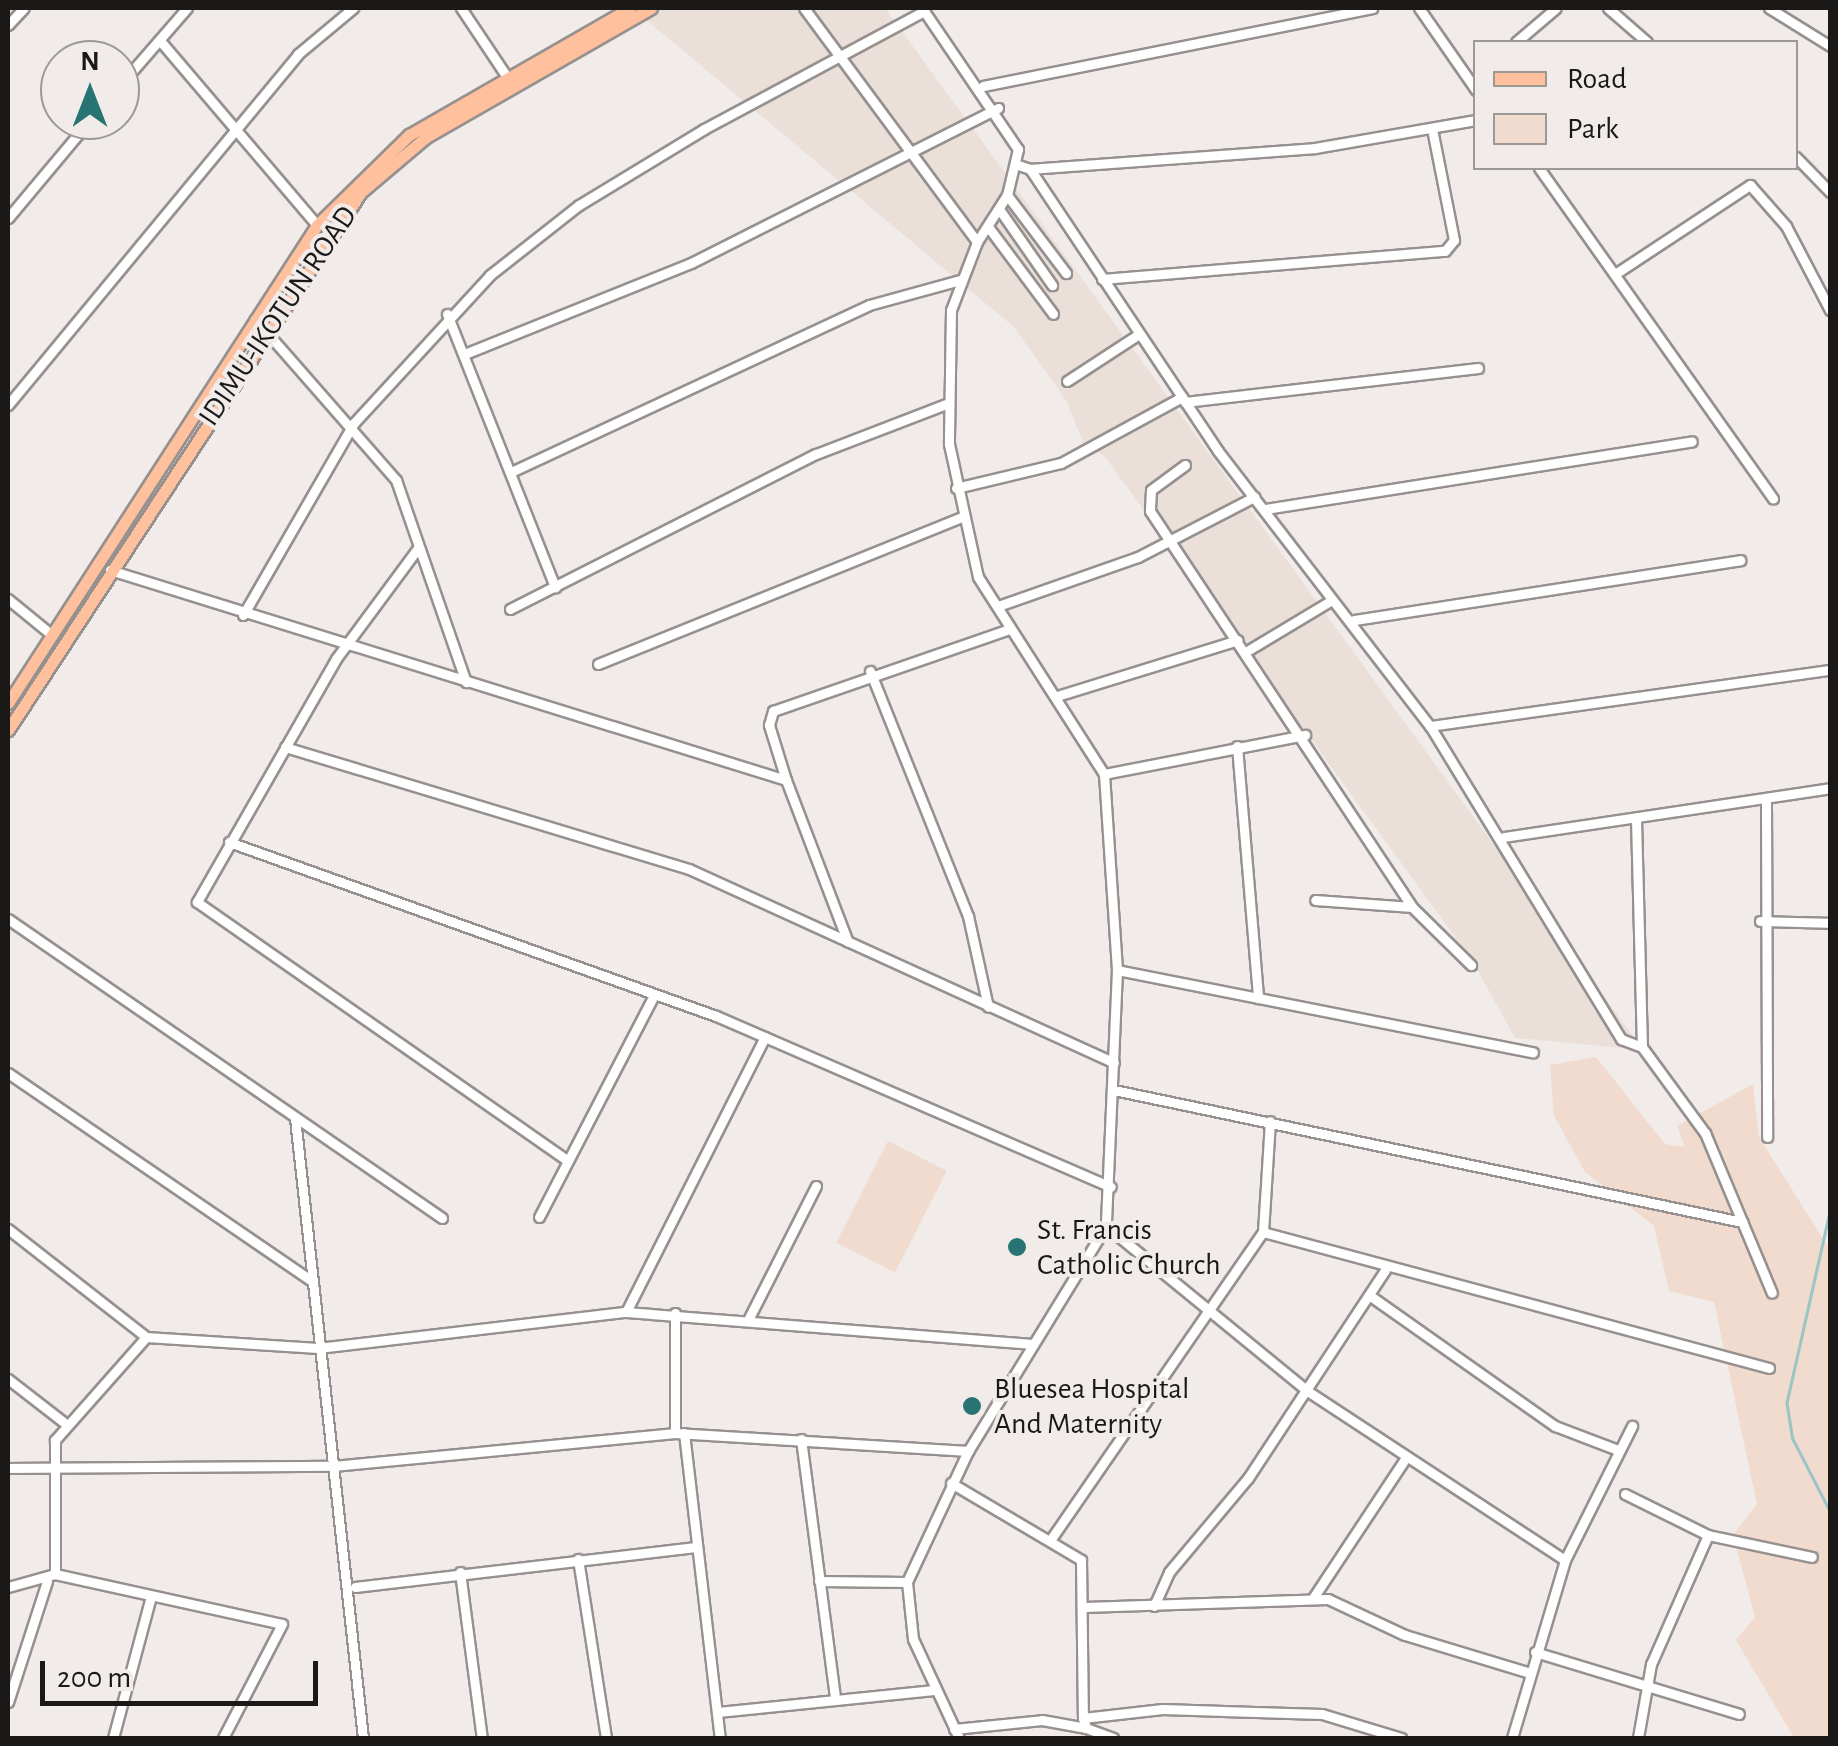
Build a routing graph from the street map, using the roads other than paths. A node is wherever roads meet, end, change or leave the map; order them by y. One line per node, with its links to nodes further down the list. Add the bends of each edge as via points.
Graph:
1 (24, 8): 14 (street)
2 (187, 8): 17 (street)
3 (352, 8): 26 (street, via 298,54)
4 (462, 8): 21 (street)
5 (630, 8): 21 (main road)
6 (651, 8): 50 (main road, IDIMU-IKOTUN ROAD, via 396,159 338,220)
7 (804, 8): 19 (street)
8 (1372, 8): 23 (street)
9 (1419, 8): 22 (street)
10 (1556, 8): 15 (street)
11 (1608, 8): 16 (street)
12 (1769, 8): 18 (street)
13 (923, 9): 19 (street); 23 (street)
14 (8, 25)
15 (1518, 40)
16 (1645, 40)
17 (162, 42): 20 (street); 26 (street)
18 (1830, 46)
19 (842, 58): 29 (street); 47 (street, via 579,205)
20 (140, 65)
21 (507, 78): 38 (main road, via 396,144)
22 (1473, 84)
23 (983, 86): 24 (street)
24 (998, 108): 29 (street); 31 (street)
25 (1473, 121): 27 (street)
26 (234, 130): 38 (street); 57 (street)
27 (1433, 134): 32 (street); 44 (street, via 1454,240 1446,250)
28 (73, 140): 37 (street)
29 (907, 158): 40 (street); 52 (street, via 691,263)
30 (1798, 159): 34 (street)
31 (1018, 165): 32 (street); 35 (street)
32 (1030, 169): 44 (street)
33 (1540, 170): 42 (street)
34 (1830, 192)
35 (1007, 195): 36 (street); 41 (street)
36 (999, 209): 39 (street); 45 (street)
37 (8, 218)
38 (317, 225): 49 (main road)
39 (988, 228): 40 (street); 48 (street)
40 (976, 242): 43 (street)
41 (1066, 273)
42 (1615, 274): 46 (street, via 1750,185 1786,226); 64 (street)
43 (960, 280): 56 (street, via 946,341); 61 (street, via 869,306)
44 (1102, 280): 51 (street)
45 (1052, 285)
46 (1830, 310)
47 (447, 314): 52 (street); 58 (street)
48 (1053, 314)
49 (256, 319): 50 (street); 79 (main road)
50 (266, 330): 58 (street); 70 (main road, IDIMU-IKOTUN ROAD)
51 (1139, 334): 54 (street); 55 (street)
52 (467, 354): 61 (street)
53 (1478, 368): 55 (street)
54 (1067, 381)
55 (1184, 400): 62 (street, via 1061,463); 63 (street)
56 (946, 404): 62 (street); 71 (street, via 816,454)
57 (8, 405)
58 (354, 423): 68 (street, via 396,480); 76 (street)
59 (1692, 440): 65 (street)
60 (1186, 465): 67 (street, via 1146,501)
61 (511, 472): 71 (street)
62 (956, 488): 66 (street)
63 (1254, 497): 65 (street); 67 (street)
64 (1773, 498)
65 (1265, 510): 73 (street)
66 (961, 517): 74 (street); 83 (street)
67 (1167, 543): 74 (street); 80 (street)
68 (418, 548): 81 (street); 86 (street)
69 (1740, 560): 77 (street)
70 (110, 570): 76 (street); 90 (main road, IDIMU-IKOTUN ROAD)
71 (555, 588): 75 (street)
72 (8, 599): 79 (street)
73 (1332, 600): 77 (street); 82 (street)
74 (998, 606): 78 (street)
75 (510, 609)
76 (243, 615): 81 (street)
77 (1354, 620): 89 (street)
78 (1010, 630): 85 (street); 87 (street)
79 (52, 634): 88 (main road)
80 (1238, 640): 82 (street); 87 (street)
81 (344, 648): 86 (street); 93 (street)
82 (1247, 651): 91 (street)
83 (598, 664)
84 (1830, 670): 89 (street)
85 (870, 671): 95 (street, via 774,712 768,725); 111 (street, via 968,916)
86 (466, 682): 95 (street)
87 (1057, 696): 94 (street)
88 (8, 704)
89 (1430, 726): 99 (street)
90 (8, 730)
91 (1305, 735): 92 (street); 102 (street)
92 (1237, 746): 94 (street); 110 (street)
93 (286, 748): 100 (street); 106 (street, via 689,869)
94 (1104, 774): 108 (street)
95 (786, 780): 106 (street)
96 (1830, 788): 97 (street)
97 (1766, 801): 98 (street); 104 (street)
98 (1636, 818): 99 (street); 113 (street)
99 (1504, 837): 113 (street, via 1620,1039)
100 (229, 842): 109 (street); 121 (street, via 200,910)
101 (1315, 900): 102 (street)
102 (1412, 907): 107 (street)
103 (8, 919): 118 (street)
104 (1760, 921): 105 (street); 120 (street)
105 (1830, 924)
106 (848, 942): 111 (street)
107 (1471, 965)
108 (1117, 970): 110 (street); 115 (street)
109 (654, 995): 112 (street); 121 (street)
110 (1258, 998): 114 (street)
111 (988, 1007): 115 (street)
112 (764, 1037): 123 (street); 134 (street)
113 (1642, 1047): 126 (street, via 1705,1134)
114 (1533, 1052)
115 (1114, 1063): 117 (street)
116 (8, 1073): 131 (street)
117 (1114, 1090): 119 (street); 123 (street)
118 (294, 1118): 125 (street); 131 (street)
119 (1270, 1121): 126 (street, via 1598,1198); 129 (street)
120 (1767, 1136)
121 (568, 1161): 124 (street)
122 (816, 1186): 137 (street)
123 (1111, 1187): 127 (street)
124 (539, 1217)
125 (442, 1218)
126 (1742, 1222): 132 (street)
127 (1106, 1226): 136 (street); 139 (street)
128 (8, 1228): 138 (street)
129 (1264, 1232): 130 (street); 136 (street)
130 (1385, 1270): 133 (street); 141 (street, via 1511,1292)
131 (310, 1280): 140 (street)
132 (1772, 1293)
133 (1366, 1299): 143 (street); 148 (street, via 1556,1426)
134 (626, 1312): 135 (street); 140 (street)
135 (675, 1313): 137 (street); 146 (street)
136 (1206, 1313): 143 (street); 157 (street)
137 (748, 1318): 139 (street)
138 (146, 1336): 140 (street); 144 (street)
139 (1033, 1344): 149 (street)
140 (318, 1348): 151 (street)
141 (1768, 1368)
142 (8, 1378): 144 (street)
143 (1309, 1392): 150 (street); 170 (street, via 1168,1572)
144 (66, 1424): 153 (street)
145 (1632, 1426): 148 (street)
146 (679, 1433): 147 (street); 151 (street); 158 (street)
147 (801, 1439): 149 (street); 164 (street)
148 (1618, 1450): 161 (street)
149 (968, 1451): 154 (street)
150 (1405, 1459): 161 (street); 168 (street)
151 (333, 1466): 153 (street); 184 (street)
152 (8, 1468): 153 (street)
153 (52, 1468): 163 (street)
154 (951, 1483): 157 (street); 165 (street)
155 (1625, 1494): 156 (street)
156 (1708, 1534): 159 (street); 174 (street)
157 (1051, 1539): 171 (street, via 1081,1560)
158 (696, 1547): 160 (street); 178 (street)
159 (1812, 1557)
160 (578, 1559): 162 (street); 186 (street)
161 (1566, 1560): 172 (street)
162 (460, 1572): 167 (street); 185 (street)
163 (51, 1577): 166 (street); 169 (street); 177 (street)
164 (818, 1581): 165 (street); 176 (street)
165 (907, 1582): 175 (street, via 910,1629)
166 (8, 1587)
167 (355, 1587)
168 (1313, 1598): 170 (street); 173 (street)
169 (150, 1600): 182 (street); 183 (street, via 248,1610 282,1624)
170 (1154, 1606): 171 (street)
171 (1084, 1607): 180 (street)
172 (1535, 1652): 173 (street); 174 (street)
173 (1527, 1672): 190 (street)
174 (1646, 1686): 179 (street); 191 (street)
175 (934, 1690): 176 (street); 181 (street)
176 (835, 1698): 178 (street)
177 (8, 1700)
178 (718, 1712): 187 (street)
179 (1740, 1714)
180 (1085, 1723): 181 (street, via 1042,1720); 188 (street); 189 (street, via 1162,1709 1308,1712)
181 (956, 1734)
182 (113, 1738)
183 (222, 1738)
184 (363, 1738)
185 (482, 1738)
186 (606, 1738)
187 (720, 1738)
188 (1114, 1738)
189 (1401, 1738)
190 (1512, 1738)
191 (1638, 1738)

